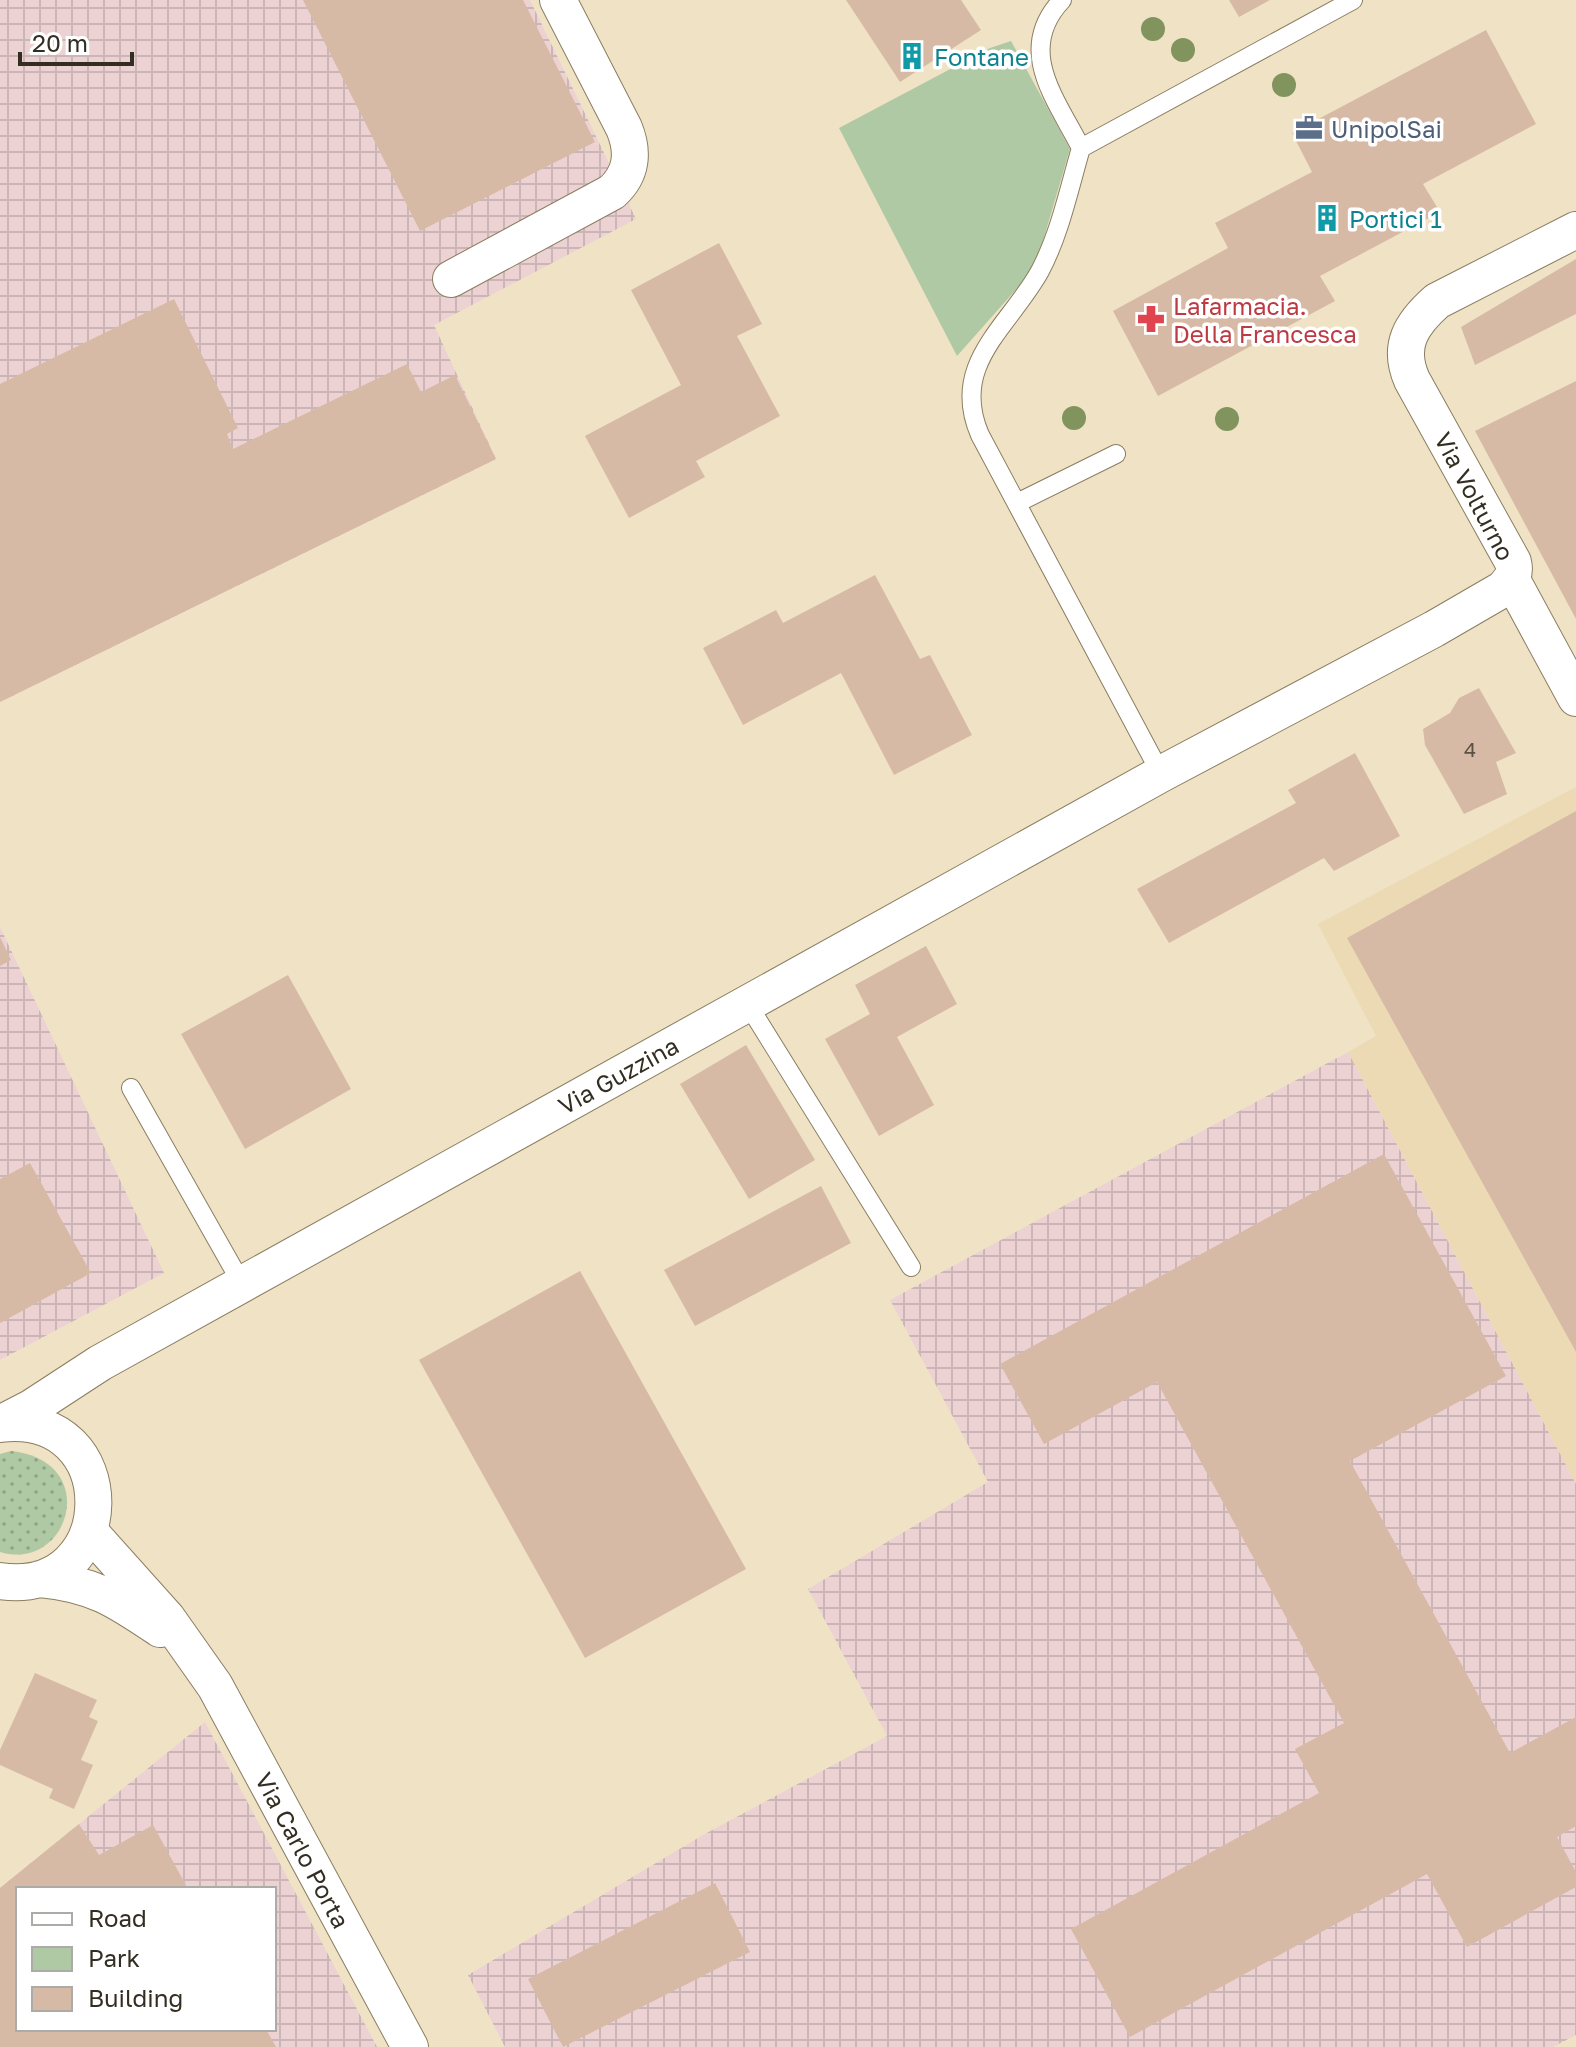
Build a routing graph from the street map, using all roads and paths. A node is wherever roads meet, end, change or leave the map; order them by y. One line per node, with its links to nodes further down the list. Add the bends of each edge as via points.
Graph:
1 (558, 0): 6 (street, via 624,128 629,168 612,192)
2 (1062, 0): 4 (lane, via 1044,26 1039,52)
3 (1353, 0): 4 (lane)
4 (1081, 148): 8 (lane, via 1040,270 973,373 975,423)
5 (1576, 230): 9 (street, Via Volturno, via 1437,301 1420,317 1405,349 1412,380 1513,562)
6 (451, 279)
7 (1116, 454): 8 (lane)
8 (1017, 503): 11 (lane)
9 (1512, 580): 10 (street); 11 (street, Via Volturno, via 1434,629)
10 (1576, 698)
11 (1149, 781): 12 (street, Via Guzzina)
12 (747, 1003): 14 (lane); 15 (street, Via Guzzina)
13 (131, 1088): 15 (lane)
14 (911, 1267)
15 (242, 1284): 16 (street, Via Guzzina)
16 (100, 1363): 17 (street, Via Guzzina); 18 (street, Via Guzzina)
17 (0, 1424): 18 (street, via 30,1424)
18 (57, 1434): 19 (street, via 89,1470 94,1488)
19 (90, 1532): 20 (street, via 76,1556); 22 (street, Via Carlo Porta)
20 (40, 1579): 21 (street, Via Carlo Porta, via 27,1584); 22 (street, Via Carlo Porta, via 105,1594)
21 (0, 1581)
22 (194, 1654): 23 (street, Via Carlo Porta)
23 (410, 2047)

